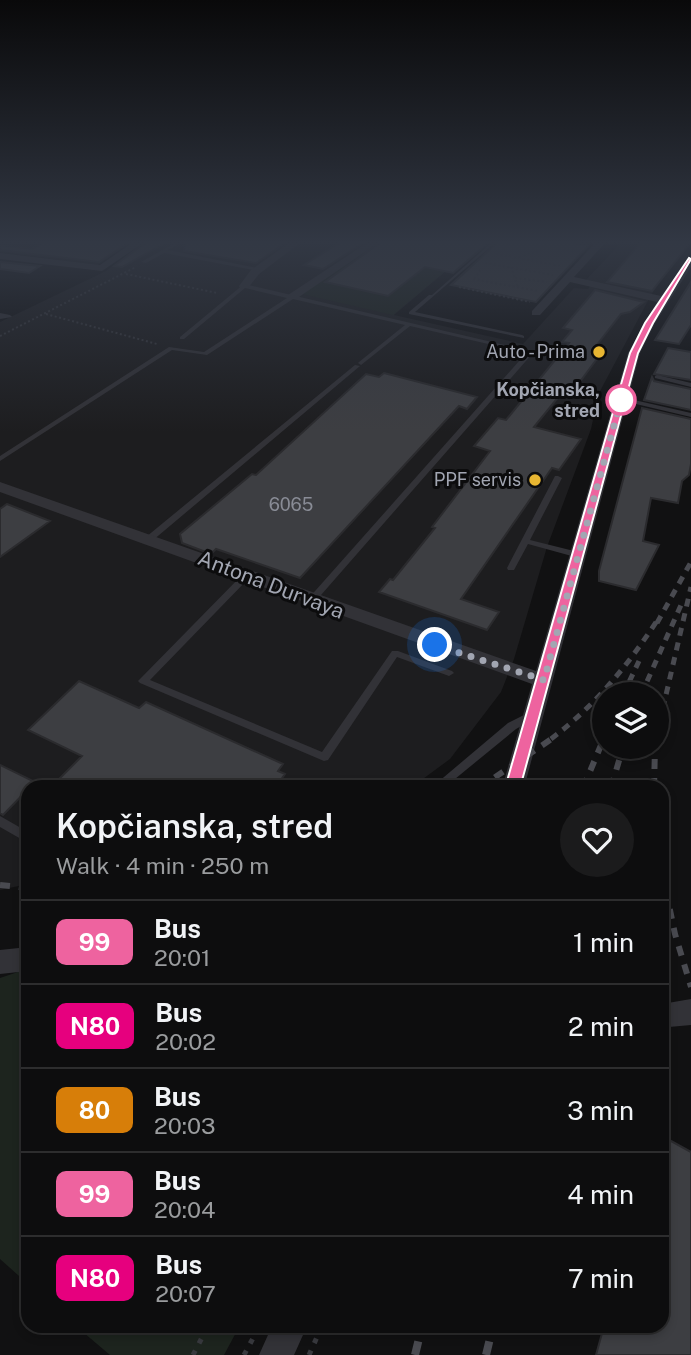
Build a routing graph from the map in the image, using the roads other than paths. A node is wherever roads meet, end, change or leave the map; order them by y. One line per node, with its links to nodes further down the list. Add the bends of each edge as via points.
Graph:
1 (222, 306): 10 (lane)
2 (278, 306): 17 (lane, via 205,354 171,348)
3 (332, 306): 8 (lane)
4 (419, 306): 9 (lane, via 411,313)
5 (542, 306): 7 (street)
6 (660, 306): 15 (street, via 634,353)
7 (536, 313)
8 (409, 324): 11 (lane); 20 (lane)
9 (522, 337)
10 (182, 338)
11 (514, 348)
12 (552, 351): 25 (lane, via 530,352)
13 (657, 377): 14 (lane)
14 (691, 385)
15 (621, 399): 16 (lane); 22 (street)
16 (691, 415)
17 (0, 459)
18 (558, 478): 21 (lane)
19 (0, 487): 20 (street, Antona Durvaya)
20 (149, 539): 24 (street, Antona Durvaya)
21 (525, 541): 22 (lane); 23 (lane)
22 (579, 555): 27 (street)
23 (511, 568)
24 (246, 576): 25 (street, Antona Durvaya); 26 (lane, via 143,681 324,757 395,653)
25 (311, 601): 27 (street, Antona Durvaya)
26 (449, 673)
27 (544, 680): 28 (street)
28 (534, 714): 29 (lane, via 512,726); 30 (street)
29 (446, 780)
30 (515, 780)
31 (0, 821): 32 (lane)
32 (21, 834)
33 (21, 960): 34 (street)
34 (0, 962)
35 (287, 1333): 36 (street)
36 (276, 1355)

